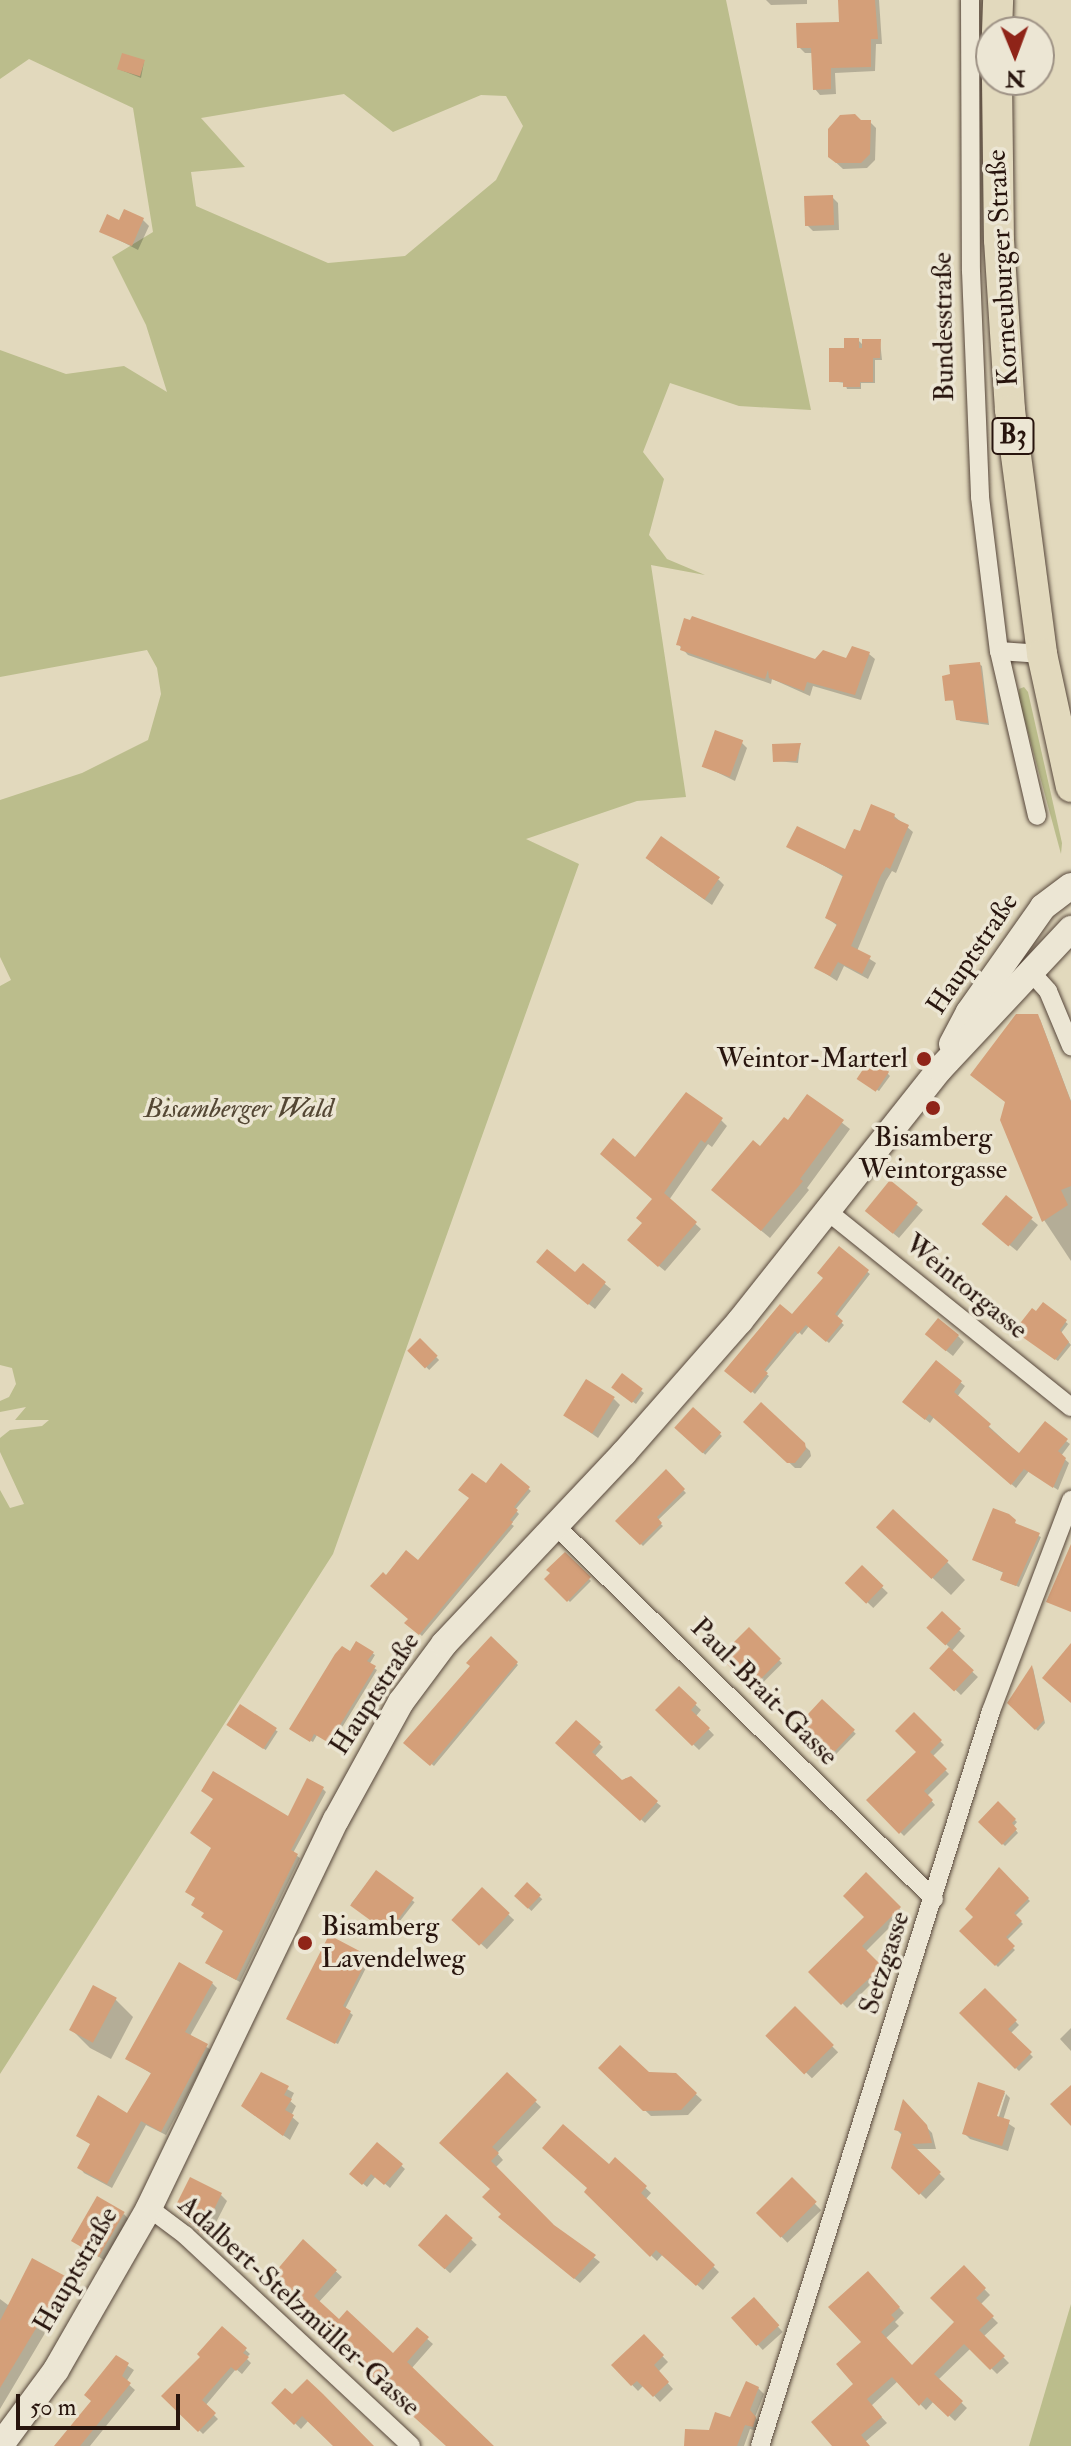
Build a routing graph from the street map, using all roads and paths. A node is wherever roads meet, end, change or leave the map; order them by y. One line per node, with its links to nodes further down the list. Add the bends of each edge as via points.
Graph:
1 (970, 0): 3 (street, Bundesstraße, via 975,437)
2 (997, 96): 4 (main road, Korneuburger Straße / B3, via 1004,339)
3 (999, 651): 4 (street); 6 (street, Bundesstraße)
4 (1042, 654): 5 (main road, Korneuburger Straße / B3)
5 (1071, 787)
6 (1037, 816)
7 (1071, 886): 11 (main road, Hauptstraße, via 1043,907 1004,960)
8 (1071, 929): 9 (main road, Hauptstraße)
9 (1030, 971): 10 (street, via 1048,991); 11 (main road, Hauptstraße)
10 (1071, 1046)
11 (940, 1069): 12 (main road, Hauptstraße)
12 (827, 1211): 13 (street, Weintorgasse); 15 (main road, Hauptstraße, via 740,1321)
13 (1071, 1407)
14 (1071, 1500): 16 (street, Setzgasse, via 991,1711)
15 (554, 1524): 16 (street, Paul-Brait-Gasse); 17 (main road, Hauptstraße, via 444,1644 401,1702 336,1820)
16 (934, 1899): 20 (street, Setzgasse)
17 (149, 2208): 18 (main road, Hauptstraße, via 56,2370); 19 (street, Adalbert-Stelzmüller-Gasse, via 185,2235)
18 (0, 2446)
19 (411, 2446)
20 (760, 2446)

